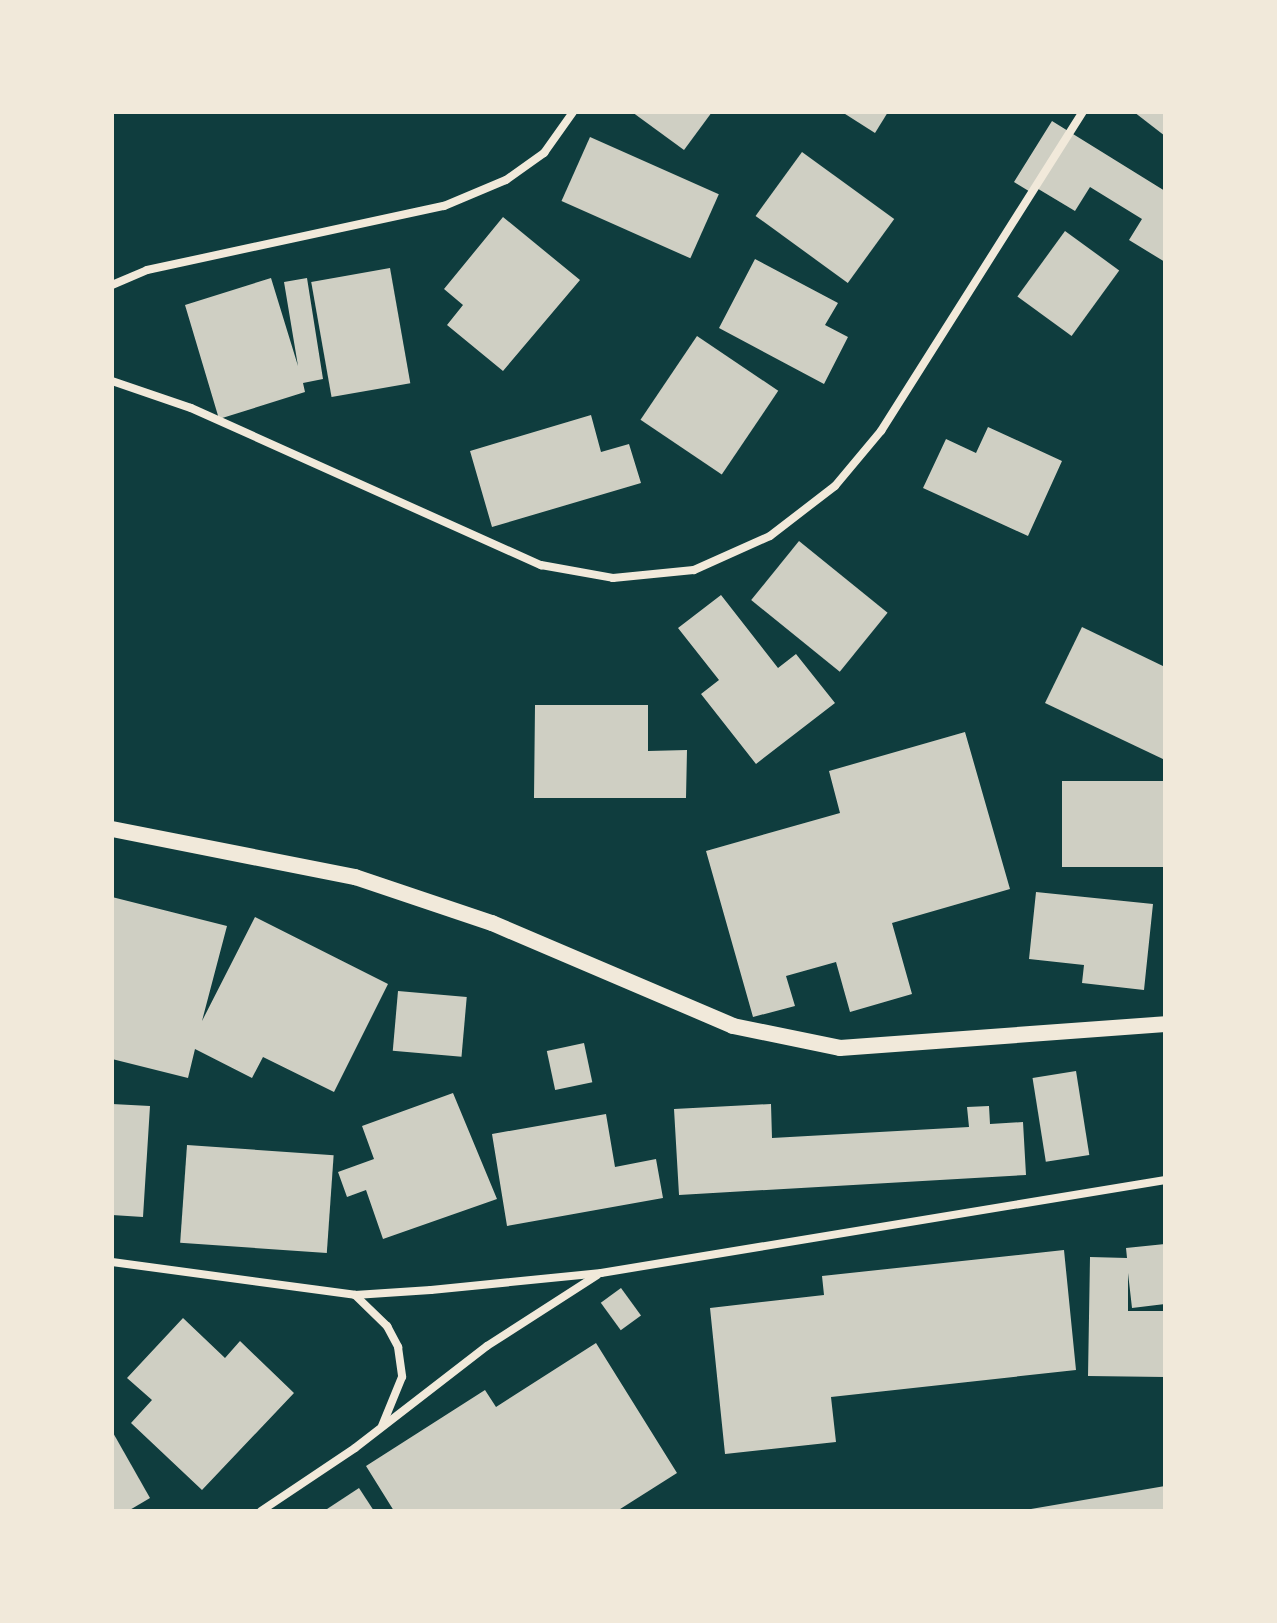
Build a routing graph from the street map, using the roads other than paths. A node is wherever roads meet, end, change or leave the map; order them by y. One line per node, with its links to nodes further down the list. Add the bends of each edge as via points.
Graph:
1 (573, 112): 3 (street, via 544,153 506,180 444,206 147,270)
2 (1083, 112): 4 (street, via 881,431 835,486 770,536 694,570 613,578 541,565 191,408)
3 (112, 285)
4 (112, 381)
5 (112, 829): 6 (main road, via 355,877 492,923 733,1026 840,1048)
6 (1165, 1024)
7 (1165, 1180): 9 (street)
8 (112, 1262): 10 (street)
9 (601, 1273): 10 (street); 11 (street, via 487,1346)
10 (355, 1295): 11 (street, via 387,1326 398,1347 402,1377)
11 (382, 1427): 12 (street)
12 (261, 1511)

